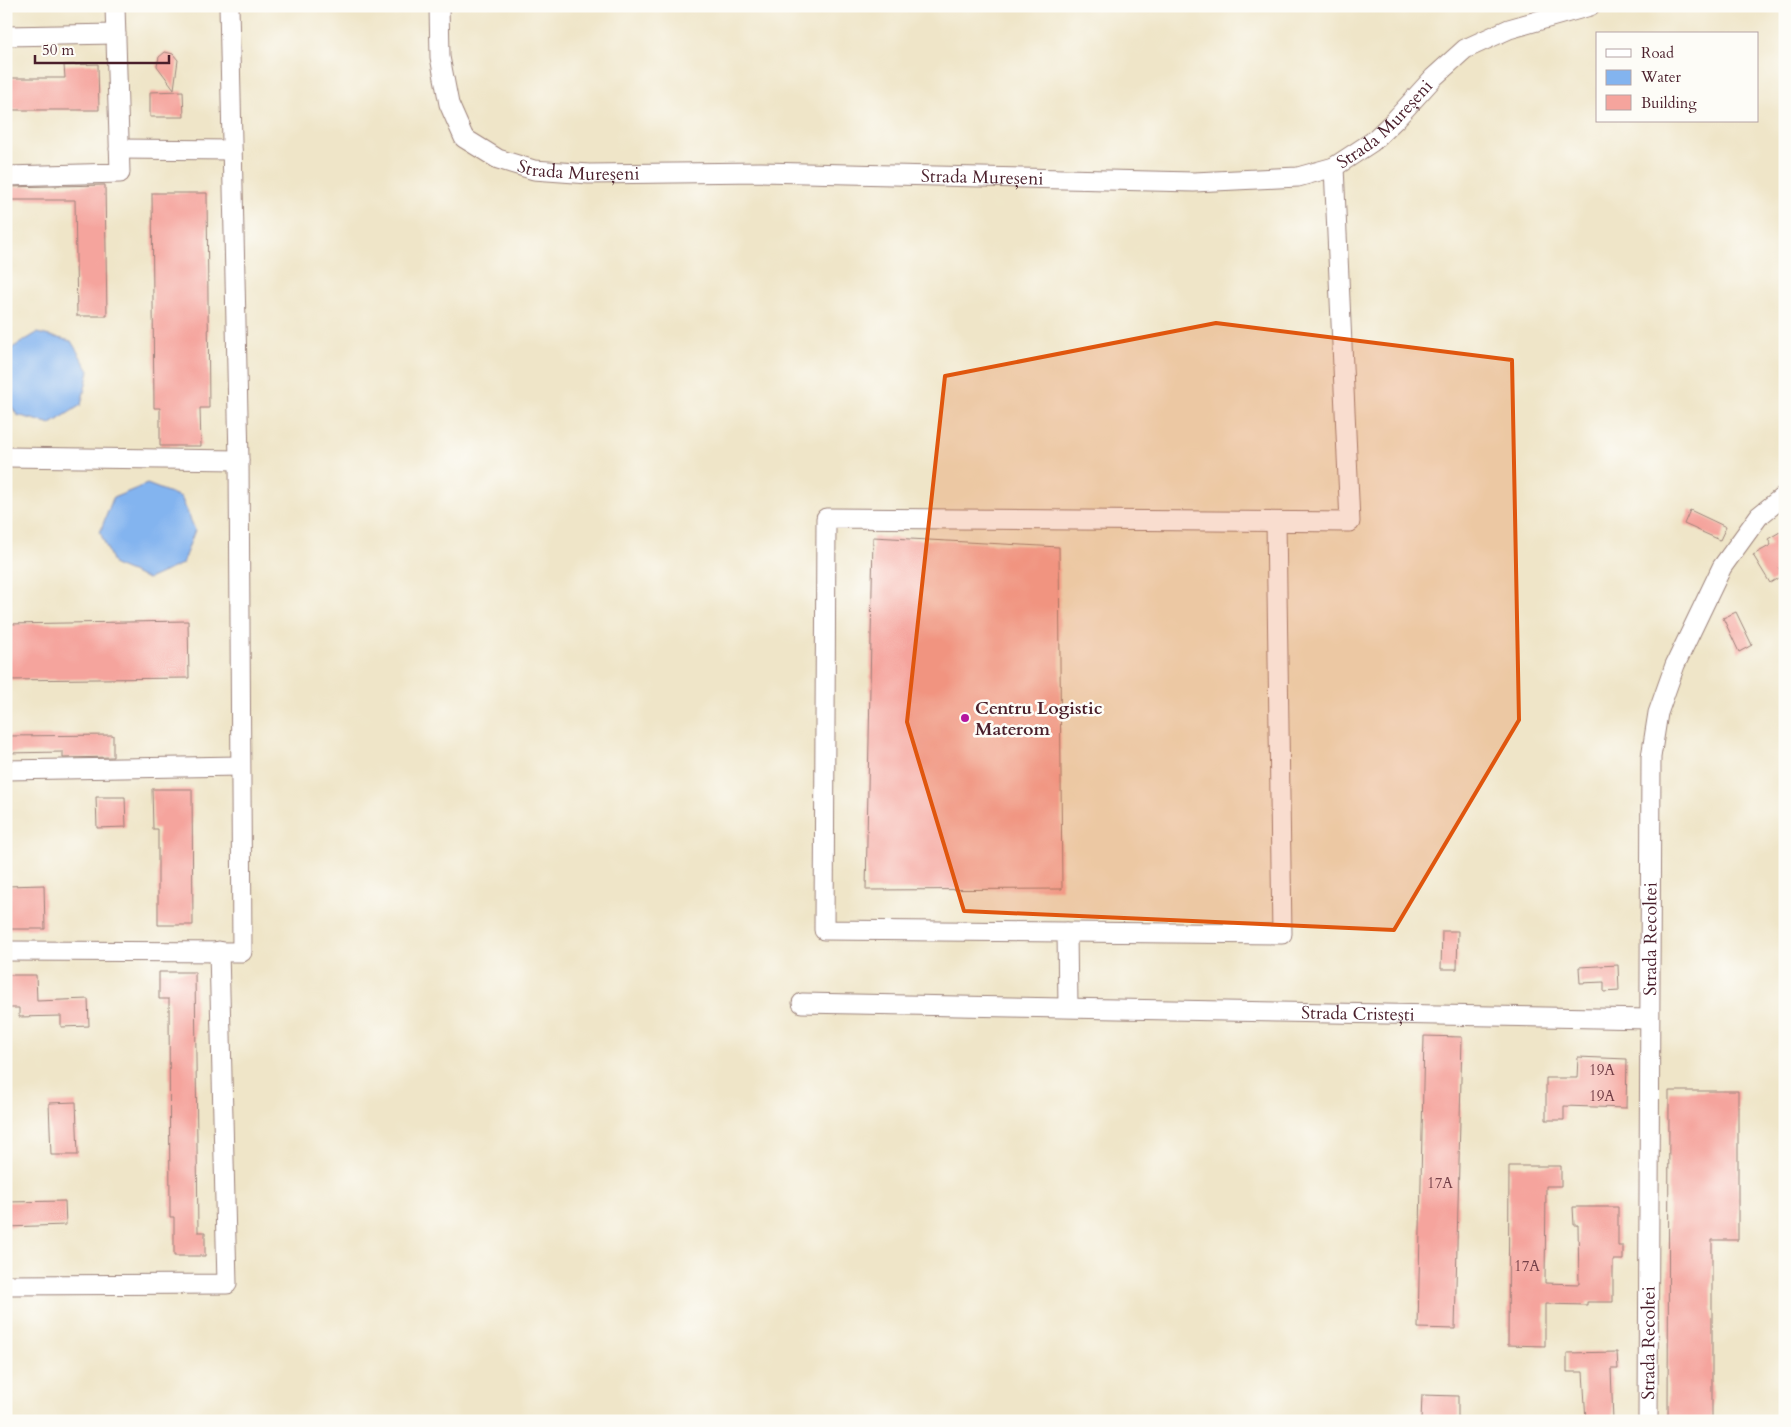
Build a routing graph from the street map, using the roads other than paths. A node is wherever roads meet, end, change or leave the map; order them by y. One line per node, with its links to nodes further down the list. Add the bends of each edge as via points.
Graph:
1 (115, 6): 5 (street)
2 (229, 6): 8 (street)
3 (438, 6): 9 (street, Strada Mureșeni, via 440,58 449,104 464,138 498,159 534,170 589,174 761,172 1194,182 1298,177)
4 (1590, 6): 9 (street, Strada Mureșeni, via 1509,29 1465,49 1434,76 1372,142)
5 (116, 34): 6 (street); 7 (street)
6 (6, 36)
7 (119, 149): 8 (street); 10 (street, via 120,173)
8 (232, 150): 12 (street)
9 (1334, 167): 14 (street, via 1350,522)
10 (6, 176)
11 (6, 458): 12 (street)
12 (239, 460): 15 (street)
13 (1785, 495): 22 (street, Strada Recoltei, via 1759,516 1722,566 1675,665 1658,713 1651,757)
14 (1276, 522): 17 (street, via 1282,934); 17 (street, via 826,518 824,930)
15 (240, 766): 16 (street); 18 (street, via 242,952)
16 (6, 770)
17 (1068, 932): 21 (street)
18 (218, 951): 19 (street); 23 (street, via 227,1284)
19 (6, 952)
20 (802, 1003): 21 (street, Strada Cristești)
21 (1068, 1006): 22 (street, Strada Cristești)
22 (1649, 1019): 24 (street, Strada Recoltei)
23 (6, 1285)
24 (1648, 1421)

